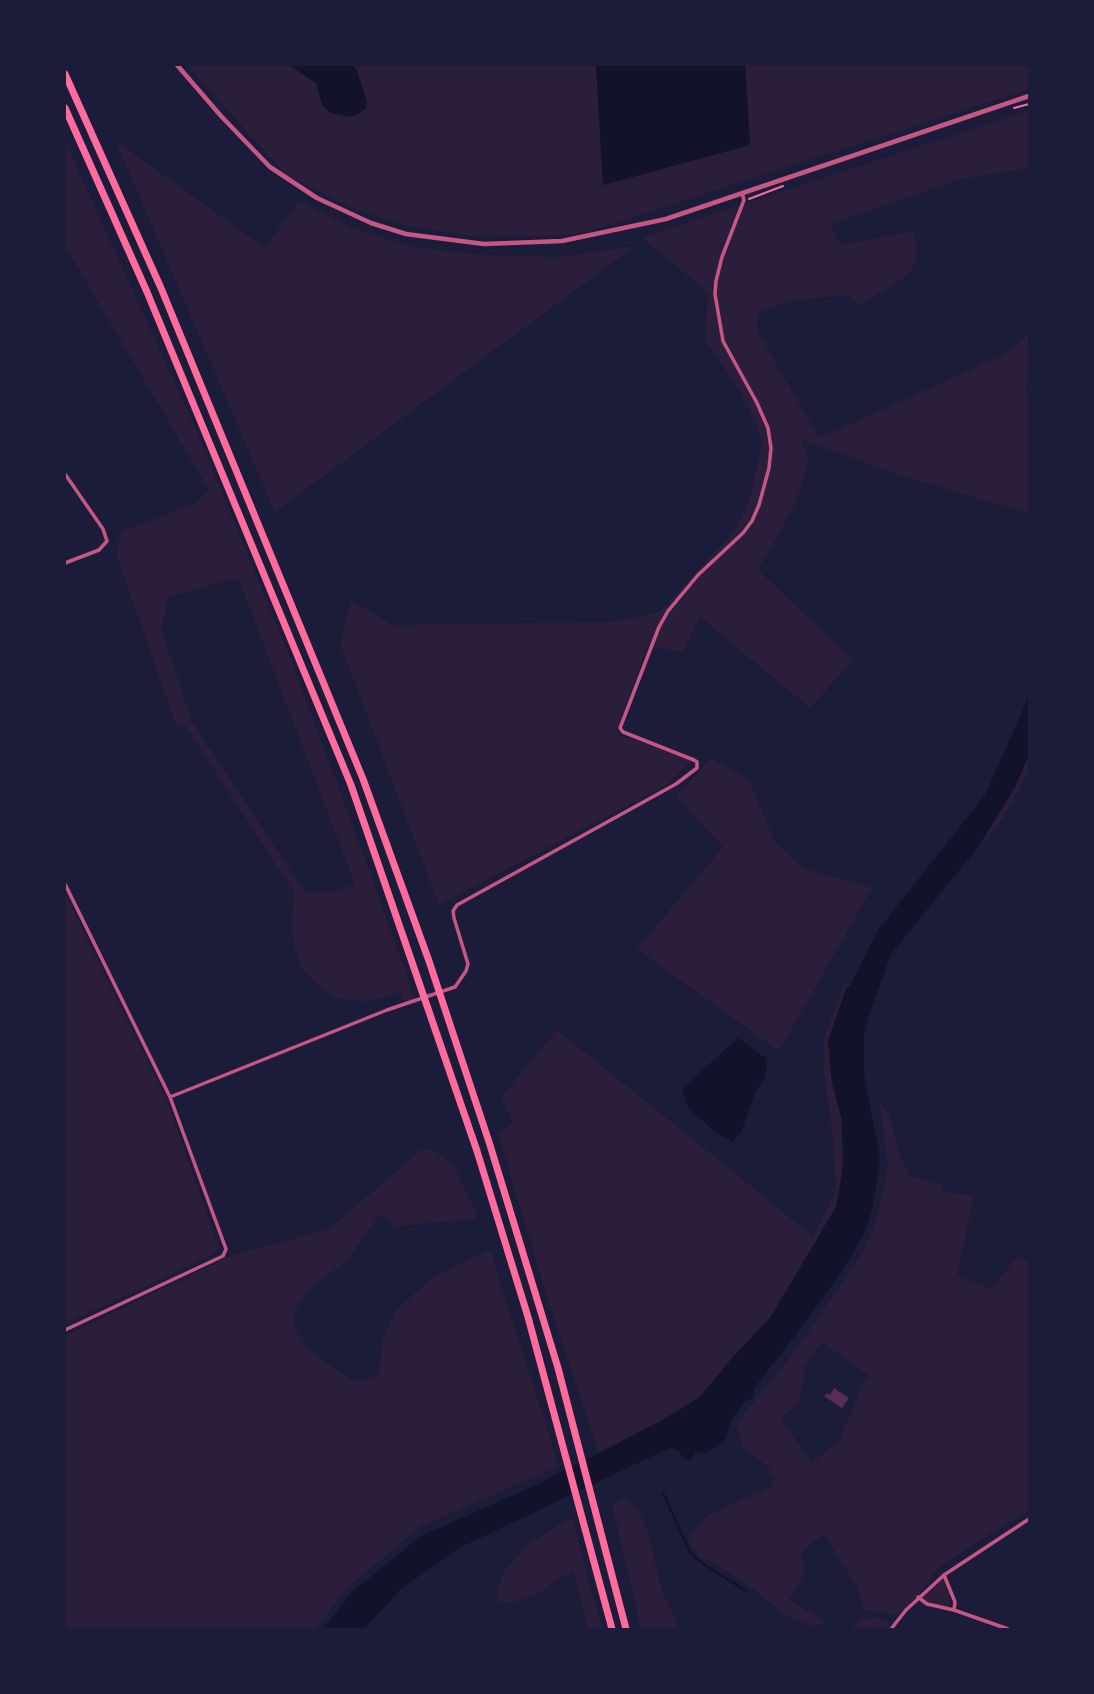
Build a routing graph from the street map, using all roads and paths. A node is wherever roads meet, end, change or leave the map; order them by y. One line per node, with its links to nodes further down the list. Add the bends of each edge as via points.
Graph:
1 (177, 65): 5 (street, via 270,167 343,211 406,234 484,244 562,241 666,219)
2 (65, 74): 16 (highway, via 161,288 363,779 429,961 490,1144 575,1428)
3 (1029, 96): 5 (street)
4 (65, 108): 15 (highway, via 147,292 346,772 477,1151 561,1432)
5 (742, 193): 9 (street, via 744,200 718,269 715,294 723,341 768,428 769,468 752,521 743,534 698,575 664,619 620,728 694,760 696,768 676,784 457,905 454,918 468,964 454,987)
6 (65, 474): 7 (street, via 107,541 99,550)
7 (65, 563)
8 (65, 884): 9 (street)
9 (170, 1097): 10 (street, via 226,1249 223,1256)
10 (65, 1330)
11 (1029, 1519): 12 (street)
12 (944, 1575): 13 (street); 14 (street)
13 (918, 1597): 14 (street, via 927,1604); 17 (street)
14 (954, 1610): 18 (street)
15 (612, 1629)
16 (626, 1629)
17 (891, 1629)
18 (1008, 1629)

